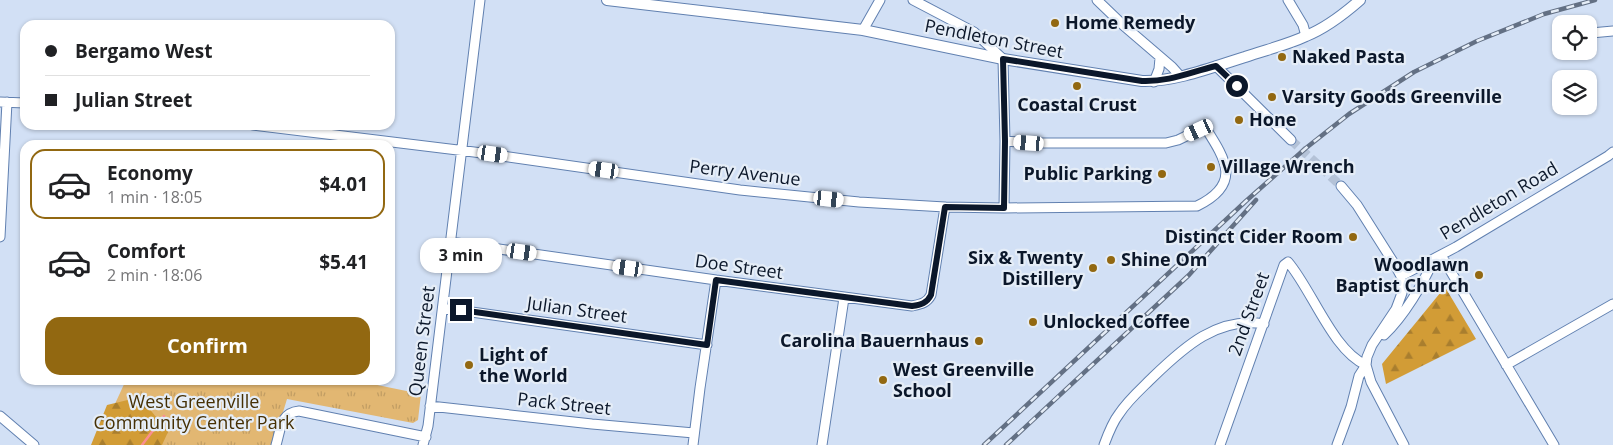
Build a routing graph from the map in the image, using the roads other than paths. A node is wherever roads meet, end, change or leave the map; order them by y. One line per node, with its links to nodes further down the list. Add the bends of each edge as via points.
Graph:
1 (480, 0): 25 (street, Queen Street)
2 (607, 0): 8 (main road, Pendleton Street)
3 (880, 0): 9 (street)
4 (913, 0): 14 (street, via 974,32)
5 (1098, 0): 13 (street)
6 (1288, 0): 12 (street)
7 (1360, 0): 12 (main road, Pendleton Street)
8 (683, 4): 9 (main road, Pendleton Street)
9 (863, 30): 14 (main road, Pendleton Street)
10 (1613, 31): 11 (street)
11 (1597, 32)
12 (1306, 36): 15 (main road, Pendleton Street)
13 (1160, 58): 16 (street); 17 (street, via 1160,70)
14 (1003, 59): 17 (main road, Pendleton Street); 23 (street)
15 (1216, 66): 16 (main road, Pendleton Street); 22 (street)
16 (1180, 76): 17 (main road, Pendleton Street)
17 (1154, 82)
18 (4, 102): 19 (street); 30 (street)
19 (20, 103)
20 (295, 130): 21 (street, Perry Avenue)
21 (378, 140)
22 (1291, 140)
23 (1005, 141): 29 (street); 29 (street, Perry Avenue, via 1166,143 1205,127 1227,166 1226,177 1216,194 1197,206)
24 (395, 142): 25 (street, Perry Avenue)
25 (462, 150): 28 (street, Perry Avenue, via 740,190); 31 (street, Queen Street)
26 (1611, 157): 32 (street, Pendleton Road)
27 (1340, 186): 33 (street, via 1357,205)
28 (945, 207): 29 (street, Perry Avenue); 35 (street, Doe Street, via 934,284 928,300 912,306)
29 (1004, 208)
30 (0, 237)
31 (450, 242): 34 (street, Doe Street); 37 (street, Queen Street)
32 (1438, 257): 33 (street, Pendleton Road); 40 (street, via 1394,325); 42 (street)
33 (1401, 276): 40 (street, via 1402,293 1396,309)
34 (716, 280): 35 (street, Doe Street); 39 (street)
35 (844, 298): 50 (street)
36 (1613, 304): 42 (street)
37 (442, 308): 39 (street, Julian Street); 43 (street, Queen Street)
38 (1264, 324): 41 (street, 2nd Street, via 1284,265 1288,262 1342,345 1357,362); 51 (street, via 1234,324 1194,341 1129,400 1112,424); 52 (street, 2nd Street)
39 (707, 345): 45 (street)
40 (1372, 345): 41 (street)
41 (1366, 365): 53 (street, via 1359,376); 54 (street, via 1371,382)
42 (1506, 366): 55 (street)
43 (430, 406): 45 (street, Pack Street); 46 (street, Queen Street)
44 (0, 416): 47 (street)
45 (694, 433): 49 (street)
46 (424, 441): 48 (street, via 299,411 285,415)
47 (34, 445)
48 (276, 445)
49 (693, 445)
50 (822, 445)
51 (1104, 445)
52 (1220, 445)
53 (1337, 445)
54 (1404, 445)
55 (1554, 445)

